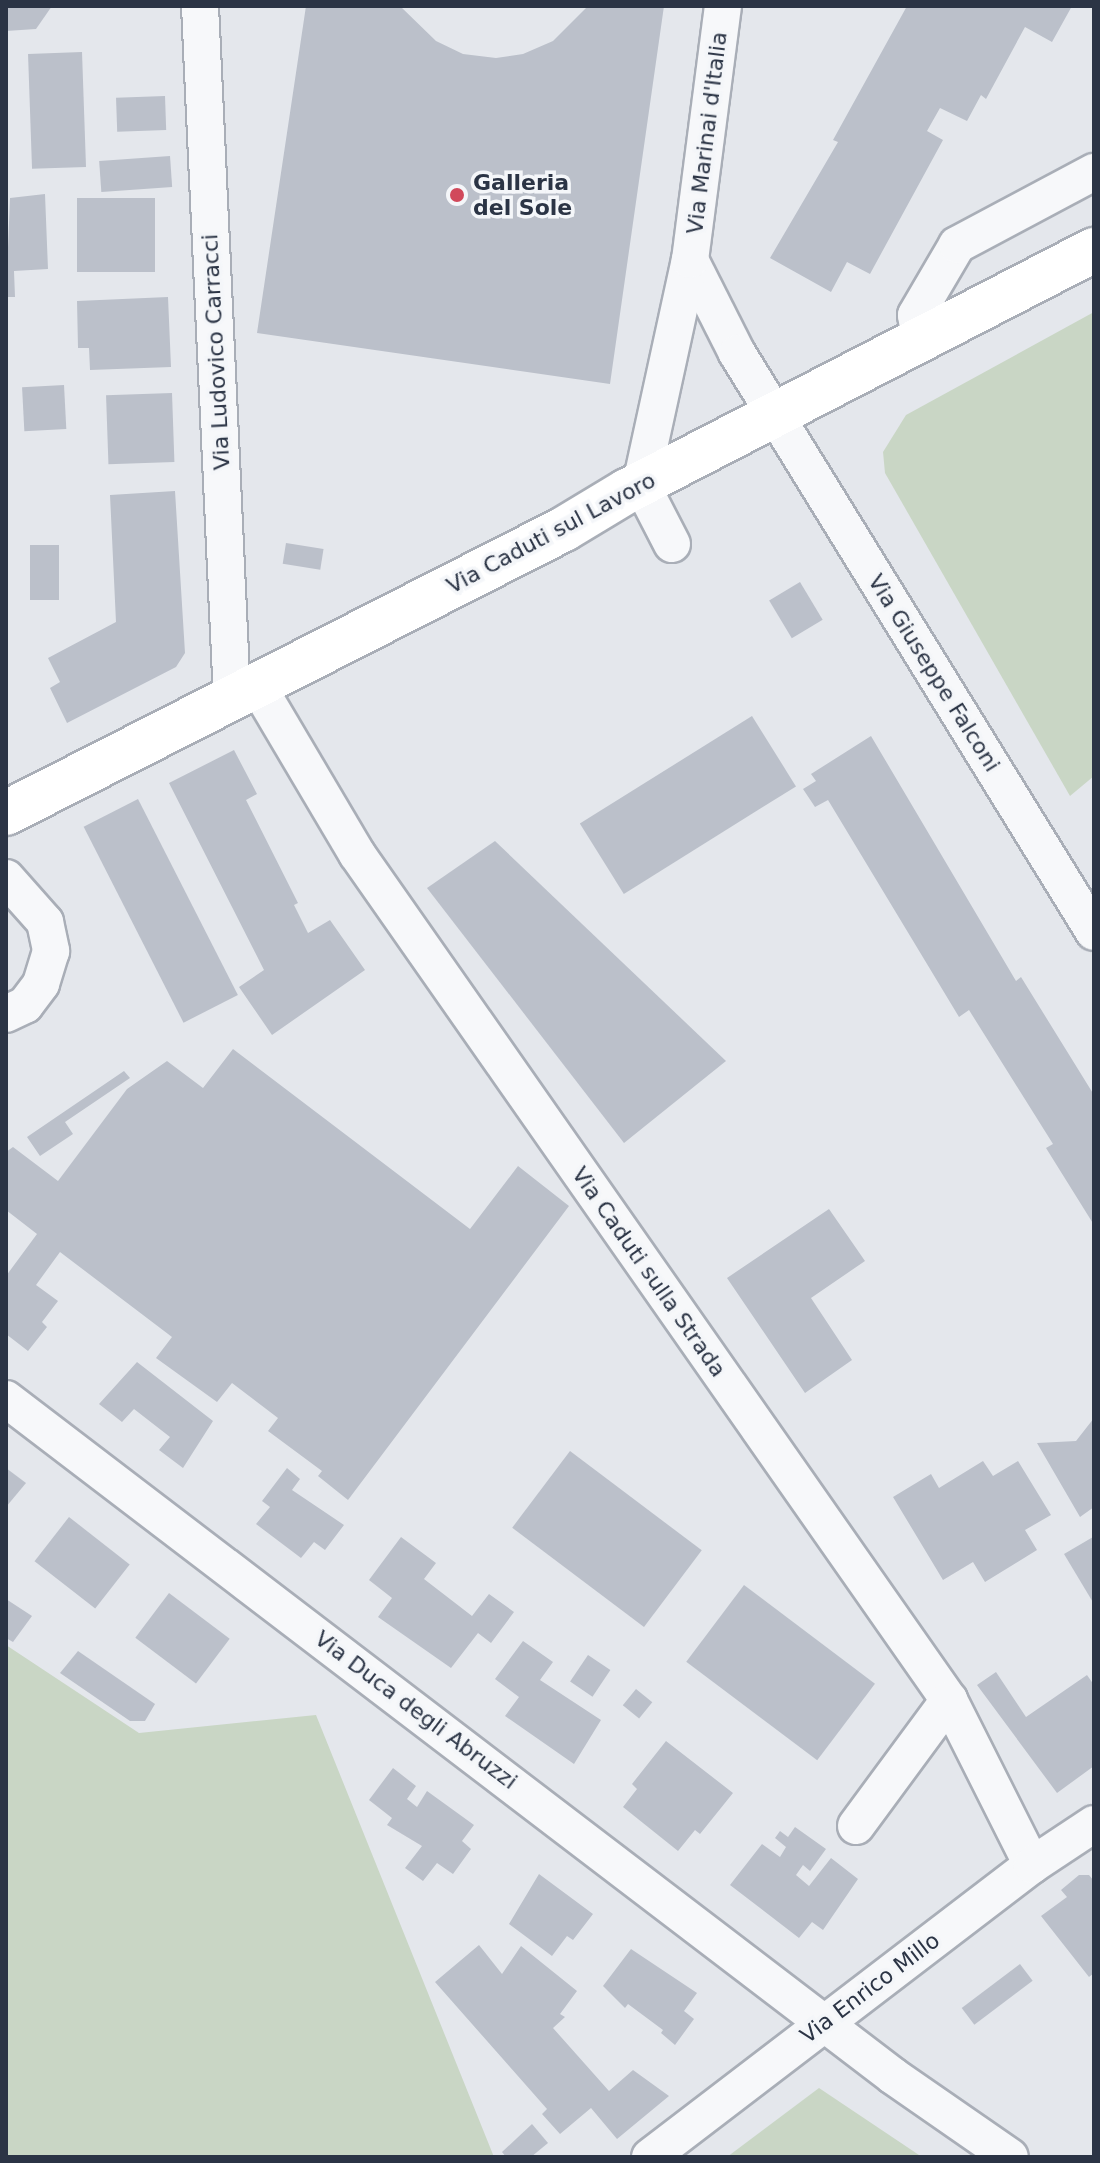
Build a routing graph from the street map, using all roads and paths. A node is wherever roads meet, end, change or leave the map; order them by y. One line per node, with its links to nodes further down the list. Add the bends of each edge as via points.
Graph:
1 (200, 6): 10 (street, Via Ludovico Carracci)
2 (723, 6): 5 (street, Via Marinai d'Italia)
3 (1094, 172): 6 (street, via 957,245 916,315)
4 (1094, 250): 6 (main road, Via Caduti sul Lavoro)
5 (690, 260): 7 (street, Via Marinai d'Italia); 8 (street, Via Marinai d'Italia)
6 (920, 338): 7 (main road, Via Caduti sul Lavoro)
7 (775, 415): 8 (main road, Via Caduti sul Lavoro); 13 (street, Via Giuseppe Falconi)
8 (641, 484): 9 (street); 10 (main road, Via Caduti sul Lavoro, via 564,529)
9 (672, 544)
10 (244, 691): 11 (main road, Via Caduti sul Lavoro); 16 (street, Via Caduti sulla Strada)
11 (6, 813)
12 (6, 878): 14 (street, via 45,922 51,951 41,984 25,1005)
13 (1094, 932)
14 (6, 1014)
15 (6, 1399): 20 (street, Via Duca degli Abruzzi)
16 (949, 1700): 18 (street); 19 (street, Via Caduti sulla Strada)
17 (1094, 1824): 19 (street, Via Enrico Millo)
18 (856, 1826)
19 (1032, 1865): 20 (street, Via Enrico Millo)
20 (825, 2021): 21 (street, Via Enrico Millo); 22 (street, Via Duca degli Abruzzi, via 893,2076)
21 (650, 2157)
22 (1010, 2157)

